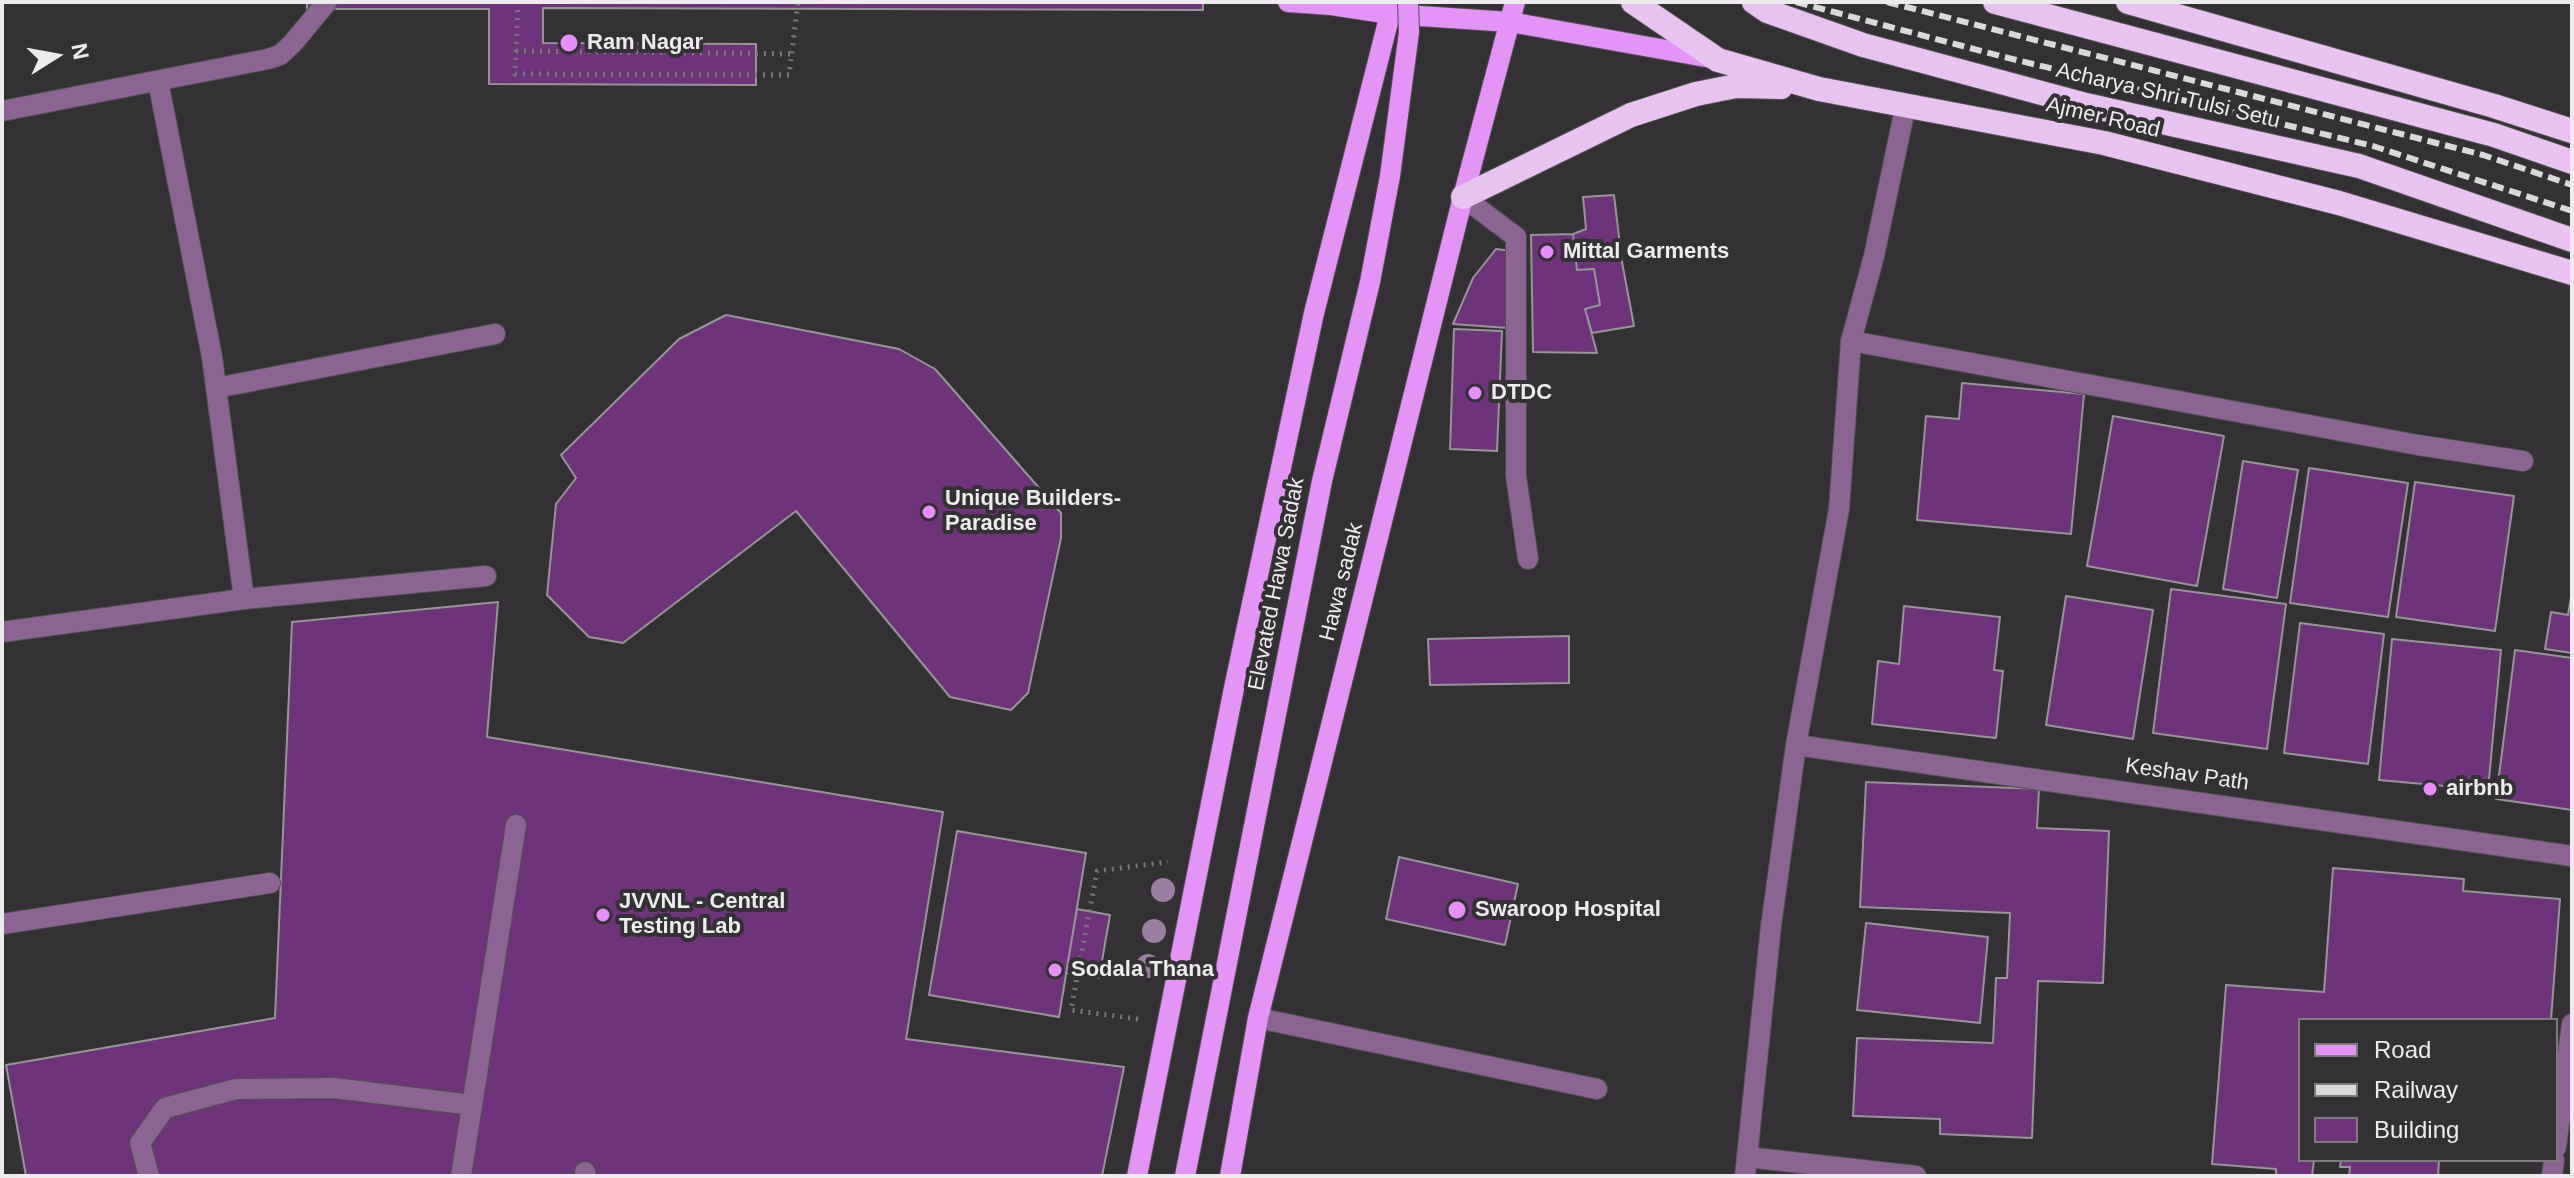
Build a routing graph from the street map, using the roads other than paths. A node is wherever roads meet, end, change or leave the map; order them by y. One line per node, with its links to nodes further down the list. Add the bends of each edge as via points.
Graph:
1 (327, 2): 11 (street, via 280,55)
2 (1288, 2): 8 (main road)
3 (1408, 2): 42 (main road, Elevated Hawa Sadak, bridge, via 1409,32 1370,282 1322,481)
4 (1633, 2): 10 (highway, Ajmer Road)
5 (1754, 2): 18 (highway, Acharya Shri Tulsi Setu, via 1863,45 2086,105 2359,166)
6 (1995, 2): 16 (highway, Acharya Shri Tulsi Setu, via 2494,135)
7 (2128, 2): 15 (highway)
8 (1393, 8): 9 (main road); 41 (main road, via 1314,313)
9 (1513, 12): 10 (main road); 17 (main road, Hawa sadak)
10 (1718, 60): 12 (highway, Ajmer Road)
11 (158, 81): 14 (street); 22 (street)
12 (1819, 89): 13 (highway, Ajmer Road); 17 (highway, via 1736,86 1696,94 1631,115)
13 (1906, 104): 19 (highway, Ajmer Road, via 2104,143 2339,203); 21 (street)
14 (2, 111)
15 (2572, 131)
16 (2572, 162)
17 (1463, 197): 24 (street, via 1516,237 1516,476); 33 (main road, Hawa sadak)
18 (2572, 240)
19 (2572, 273)
20 (495, 334): 22 (street)
21 (1851, 341): 23 (street); 28 (street, via 1839,509)
22 (216, 388): 26 (street)
23 (2523, 461)
24 (1528, 559)
25 (486, 576): 26 (street)
26 (244, 599): 27 (street)
27 (2, 632)
28 (1796, 745): 30 (street, Keshav Path); 38 (street)
29 (516, 825): 36 (street)
30 (2572, 856)
31 (270, 883): 32 (street)
32 (2, 924)
33 (1258, 1018): 35 (street); 43 (main road, Hawa sadak)
34 (2572, 1024): 37 (street)
35 (1597, 1089)
36 (472, 1105): 39 (street, via 334,1088 236,1089 165,1108 140,1143); 40 (street)
37 (2558, 1132)
38 (1746, 1166): 44 (street)
39 (149, 1176)
40 (461, 1176)
41 (1137, 1176)
42 (1185, 1176)
43 (1230, 1176)
44 (1916, 1176)

